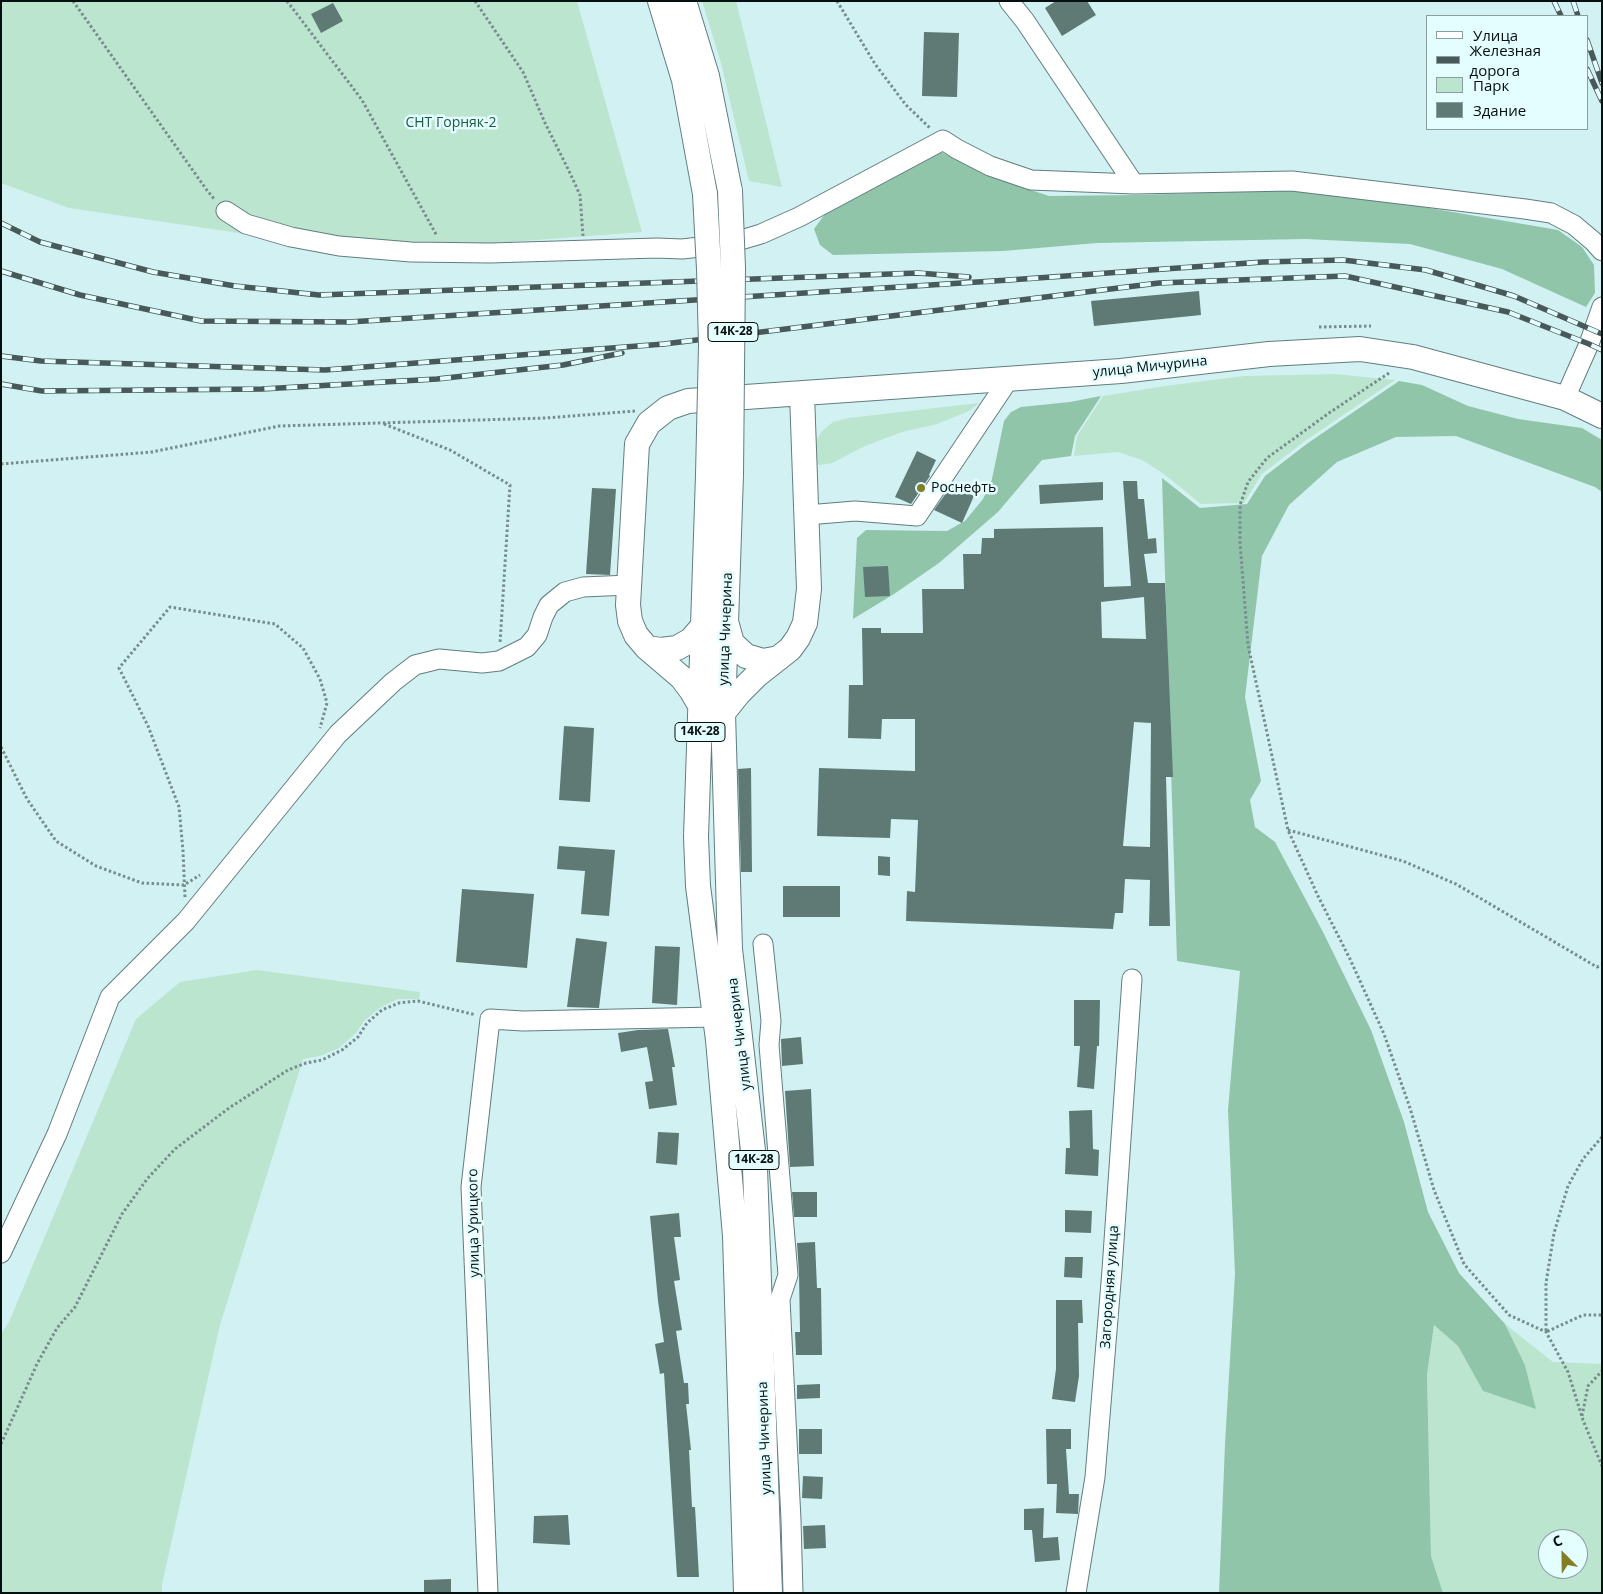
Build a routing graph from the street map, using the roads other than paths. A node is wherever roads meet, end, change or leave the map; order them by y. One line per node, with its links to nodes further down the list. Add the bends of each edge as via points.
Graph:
1 (660, 1): 15 (main road, улица Чичерина / 14К-28, bridge, via 684,80 705,194 711,345)
2 (684, 1): 14 (main road, улица Чичерина / 14К-28, bridge, via 707,76 730,191 733,268)
3 (1009, 1): 4 (street)
4 (1134, 184): 5 (street, via 1031,180 990,166 943,140 761,234 727,244 682,249 490,253 411,252 339,246 246,224); 6 (street, via 1292,181 1526,209 1551,214 1574,225)
5 (226, 211)
6 (1602, 251)
7 (1602, 307): 10 (street)
8 (1009, 379): 9 (main road, улица Мичурина); 10 (main road, улица Мичурина, via 1121,371 1269,354 1360,349 1413,357); 12 (street, via 917,516 856,511)
9 (802, 394): 12 (main road); 13 (main road, улица Мичурина, via 678,404 649,423 637,444)
10 (1565, 398): 11 (main road, улица Мичурина)
11 (1602, 416)
12 (807, 515): 17 (main road, via 809,589 805,623 794,643)
13 (629, 585): 16 (main road, via 630,621); 22 (street, via 583,587 565,592 549,605 537,636 527,647 499,661 482,663 439,659 415,665 338,734 186,921 110,997 57,1134)
14 (727, 623): 17 (main road, via 732,643 746,656 763,661); 18 (main road, улица Чичерина / 14К-28)
15 (702, 626): 16 (main road, via 691,640 677,648); 18 (main road, улица Чичерина / 14К-28)
16 (647, 648): 18 (main road)
17 (779, 658): 18 (main road, via 739,693)
18 (712, 710): 21 (main road, улица Чичерина / 14К-28, via 696,837 698,886); 25 (main road, улица Чичерина / 14К-28, via 730,950 755,1168)
19 (763, 944): 26 (street, via 788,1275 780,1299)
20 (1132, 980): 27 (street, Загородняя улица, via 1095,1477)
21 (715, 1017): 23 (street, улица Урицкого, via 490,1019 470,1188); 24 (main road, улица Чичерина / 14К-28, via 735,1236)
22 (1, 1253)
23 (488, 1593)
24 (746, 1593)
25 (770, 1593)
26 (793, 1593)
27 (1076, 1593)

